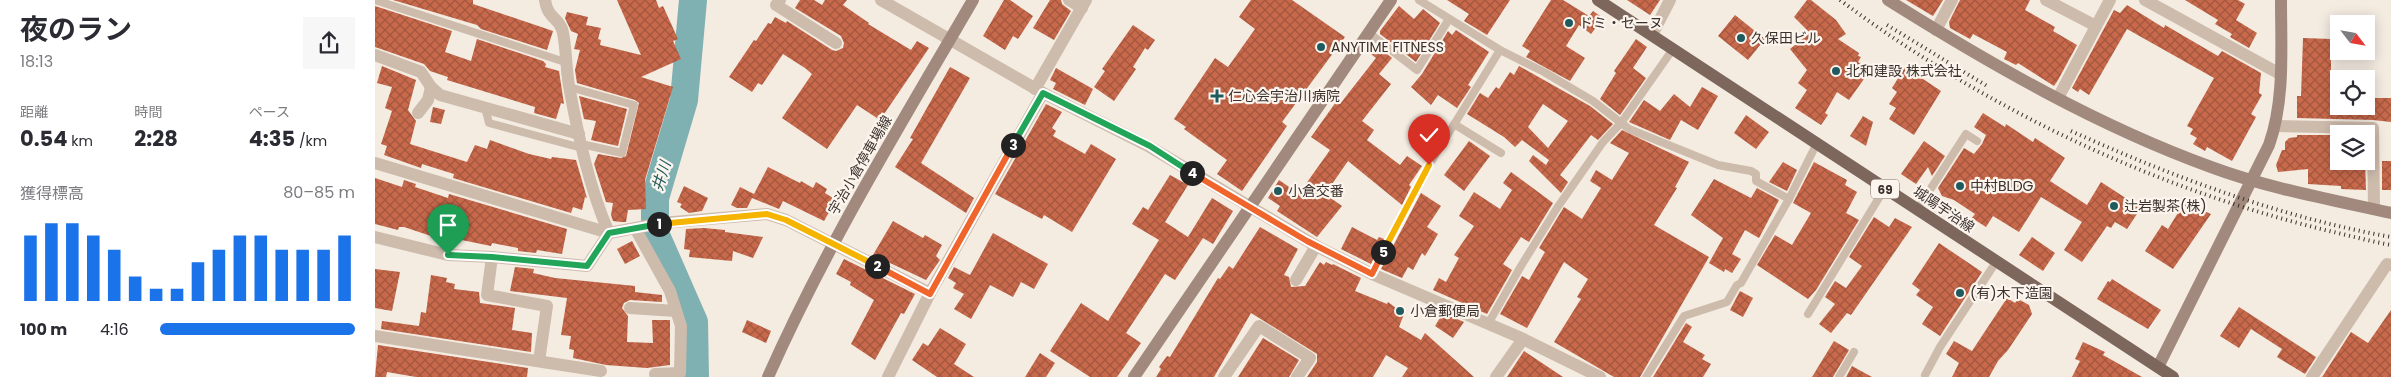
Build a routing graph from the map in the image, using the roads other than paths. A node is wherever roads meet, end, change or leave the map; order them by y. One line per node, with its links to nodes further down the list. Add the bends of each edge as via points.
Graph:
1 (375, 0): 28 (lane)
2 (545, 0): 28 (street, via 547,12 562,28)
3 (779, 0): 24 (street, via 776,5)
4 (881, 0): 23 (street)
5 (973, 0): 23 (street, 宇治小倉停車場線)
6 (1069, 0): 17 (street)
7 (1391, 0): 21 (street)
8 (1419, 0): 18 (lane)
9 (1598, 0): 22 (main road, 城陽宇治線 / 69)
10 (1670, 0): 22 (street)
11 (1888, 0): 20 (street)
12 (1952, 0): 20 (street)
13 (2046, 0): 19 (street)
14 (2110, 0): 19 (street)
15 (2145, 0): 29 (street)
16 (2281, 0): 29 (street)
17 (1084, 4): 32 (street)
18 (1449, 19): 21 (lane, via 1417,70); 26 (lane)
19 (2096, 26): 33 (street)
20 (1935, 30): 33 (street)
21 (1369, 33): 46 (street)
22 (1652, 35): 25 (main road, 城陽宇治線 / 69)
23 (949, 40): 32 (street); 53 (street, 宇治小倉停車場線)
24 (836, 44)
25 (1673, 49): 35 (lane); 40 (main road, 城陽宇治線 / 69)
26 (1500, 50): 35 (lane, via 1593,101); 36 (lane)
27 (375, 55): 30 (street, via 421,72)
28 (565, 62): 31 (street)
29 (2280, 74): 37 (street)
30 (431, 87): 34 (street); 39 (street, via 441,95 485,107)
31 (569, 87): 39 (street); 39 (lane, via 634,105 622,153)
32 (1039, 91): 46 (street, via 1150,146); 60 (street)
33 (2058, 98): 43 (street, via 2142,140 2212,168)
34 (418, 113)
35 (1621, 123): 45 (lane, via 1717,165 1751,171 1756,174 1756,181); 64 (lane, via 1603,142 1557,208)
36 (1455, 124): 41 (lane); 58 (lane, via 1429,165)
37 (2276, 126): 43 (street); 47 (street, via 2373,128)
38 (1977, 141): 48 (lane, via 1966,134)
39 (581, 142): 51 (street, via 598,207)
40 (1817, 143): 44 (main road, 城陽宇治線 / 69); 45 (lane)
41 (1501, 153)
42 (375, 163): 51 (street)
43 (2252, 179): 47 (street); 70 (street)
44 (1885, 188): 48 (main road, 城陽宇治線 / 69); 63 (lane)
45 (1789, 199): 80 (lane, via 1727,302 1685,316)
46 (1249, 207): 54 (street); 75 (street)
47 (2374, 209): 49 (street)
48 (1917, 210): 56 (main road, 城陽宇治線 / 69)
49 (2391, 213)
50 (639, 227): 51 (street); 53 (street, via 767,214); 62 (street)
51 (609, 233): 55 (street, via 587,266)
52 (375, 237): 55 (street, via 448,255)
53 (833, 243): 60 (street); 73 (street, 宇治小倉停車場線)
54 (1316, 246): 58 (street); 59 (street)
55 (492, 257): 68 (street, via 487,295 547,306)
56 (1996, 262): 70 (main road, 城陽宇治線 / 69); 72 (lane)
57 (2391, 265): 83 (street, via 2387,264)
58 (1372, 274): 64 (street)
59 (1297, 280)
60 (930, 294): 74 (street)
61 (630, 308): 62 (street)
62 (676, 311): 71 (street, via 681,326 681,373)
63 (1808, 314)
64 (1488, 324): 66 (street)
65 (375, 336): 68 (street)
66 (1523, 339): 78 (street); 79 (street)
67 (1854, 352): 81 (lane)
68 (539, 361): 69 (street)
69 (601, 371)
70 (2155, 372): 82 (main road, 城陽宇治線 / 69)
71 (655, 374)
72 (1925, 375)
73 (768, 377)
74 (888, 377)
75 (1134, 377)
76 (1224, 377): 77 (street, via 1259,326 1310,358)
77 (1297, 377)
78 (1497, 377)
79 (1600, 377)
80 (1646, 377)
81 (1839, 377)
82 (2173, 377)
83 (2312, 377)

